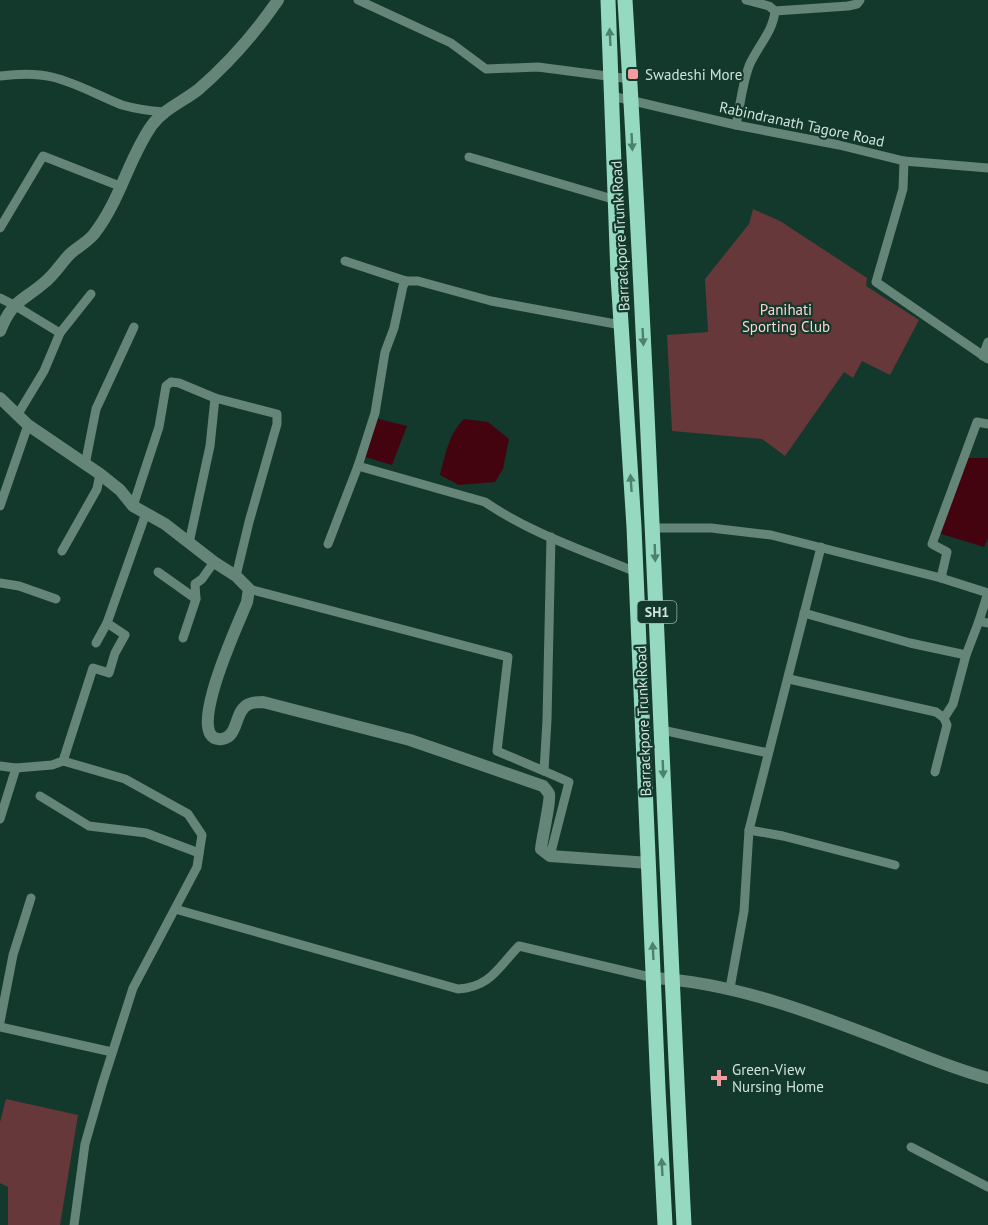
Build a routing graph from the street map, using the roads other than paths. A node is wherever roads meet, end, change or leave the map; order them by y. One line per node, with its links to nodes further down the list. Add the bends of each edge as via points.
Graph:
1 (278, 0): 13 (street, via 231,60 184,102)
2 (358, 0): 9 (street, via 451,43 486,69 538,67)
3 (608, 0): 9 (main road, Barrackpore Trunk Road / SH1, one-way to 3)
4 (625, 0): 10 (main road, Barrackpore Trunk Road / SH1)
5 (746, 0): 7 (street)
6 (860, 0): 7 (street, via 848,6)
7 (775, 11): 14 (street, via 769,32 750,64)
8 (0, 76): 13 (street, via 50,76 122,105)
9 (612, 77): 10 (street); 11 (main road, Barrackpore Trunk Road / SH1)
10 (630, 79): 12 (main road, Barrackpore Trunk Road / SH1)
11 (612, 96): 12 (street, Rabindranath Tagore Road); 19 (main road, Barrackpore Trunk Road / SH1)
12 (630, 100): 14 (street, Rabindranath Tagore Road); 44 (main road, Barrackpore Trunk Road / SH1, one-way to 44)
13 (164, 112): 18 (street, via 143,140)
14 (736, 125): 16 (street, Rabindranath Tagore Road)
15 (469, 157): 19 (street)
16 (904, 161): 17 (street, Rabindranath Tagore Road); 31 (street, via 903,189 876,282)
17 (988, 168)
18 (122, 187): 20 (street, via 44,156); 25 (street, via 93,235 46,281)
19 (616, 200): 26 (main road, Barrackpore Trunk Road / SH1)
20 (0, 228)
21 (345, 261): 22 (street)
22 (406, 281): 26 (street); 38 (street, via 385,352 375,413)
23 (91, 294): 29 (street)
24 (0, 298): 25 (street)
25 (14, 305): 28 (street); 29 (street)
26 (621, 325): 52 (main road, Barrackpore Trunk Road / SH1, one-way to 26)
27 (134, 327): 37 (street, via 96,409)
28 (0, 331)
29 (60, 333): 34 (street)
30 (988, 342): 31 (street)
31 (986, 357)
32 (0, 398): 34 (street)
33 (214, 398): 42 (street, via 179,383 166,386 159,427); 46 (street, via 210,446); 53 (street, via 276,414 278,424)
34 (18, 414): 36 (street)
35 (988, 424): 54 (street, via 977,422 932,544 947,552)
36 (28, 425): 37 (street); 40 (street)
37 (85, 465): 39 (street)
38 (358, 466): 45 (street, via 485,502); 47 (street)
39 (100, 474): 42 (street); 49 (street, via 97,489)
40 (3, 489): 41 (street)
41 (0, 506)
42 (133, 506): 43 (street)
43 (146, 513): 46 (street); 61 (street)
44 (654, 528): 48 (street, via 711,528 771,535); 67 (main road, Barrackpore Trunk Road / SH1, one-way to 67)
45 (551, 537): 52 (street); 72 (street)
46 (189, 543): 50 (street)
47 (328, 544)
48 (821, 547): 54 (street); 59 (street)
49 (62, 551)
50 (214, 562): 53 (street); 58 (street, via 195,584)
51 (158, 572): 58 (street)
52 (636, 572): 79 (main road, Barrackpore Trunk Road / SH1)
53 (236, 576): 56 (street)
54 (941, 578): 60 (street, via 988,592)
55 (0, 583): 57 (street)
56 (249, 589): 72 (street, via 508,657 497,751); 78 (street, via 211,694 207,724 210,734 226,738 241,709 263,702 410,740 526,778 549,793 541,849)
57 (56, 599)
58 (196, 599): 62 (street)
59 (804, 614): 64 (street, via 910,644); 65 (street)
60 (984, 622): 64 (street)
61 (107, 623): 63 (street); 69 (street, via 125,635 109,673 93,668)
62 (183, 638)
63 (96, 643)
64 (966, 655): 66 (street, via 953,704)
65 (789, 679): 66 (street, via 936,712); 68 (street)
66 (944, 718): 73 (street, via 947,725)
67 (662, 730): 68 (street); 84 (main road, Barrackpore Trunk Road / SH1, one-way to 84)
68 (768, 753): 76 (street)
69 (63, 761): 71 (street); 77 (street, via 125,780 188,814 202,835)
70 (0, 766): 71 (street)
71 (16, 768): 75 (street)
72 (544, 771): 78 (street, via 569,782)
73 (935, 772)
74 (40, 796): 77 (street, via 89,826 146,833)
75 (0, 819)
76 (749, 830): 80 (street); 85 (street, via 744,911)
77 (199, 853): 82 (street, via 197,867)
78 (550, 856): 79 (street)
79 (649, 864): 83 (main road, Barrackpore Trunk Road / SH1, one-way to 79)
80 (895, 865)
81 (31, 898): 86 (street, via 13,955)
82 (175, 909): 83 (street, via 458,989 483,984 519,946); 88 (street, via 133,988)
83 (654, 978): 84 (street); 93 (main road, Barrackpore Trunk Road / SH1, one-way to 83)
84 (672, 979): 85 (street); 94 (main road, Barrackpore Trunk Road / SH1)
85 (730, 988): 89 (street)
86 (0, 1022)
87 (0, 1027): 88 (street)
88 (112, 1052): 92 (street, via 86,1144)
89 (988, 1078)
90 (911, 1147): 91 (street)
91 (988, 1187)
92 (74, 1225)
93 (666, 1225)
94 (684, 1225)

